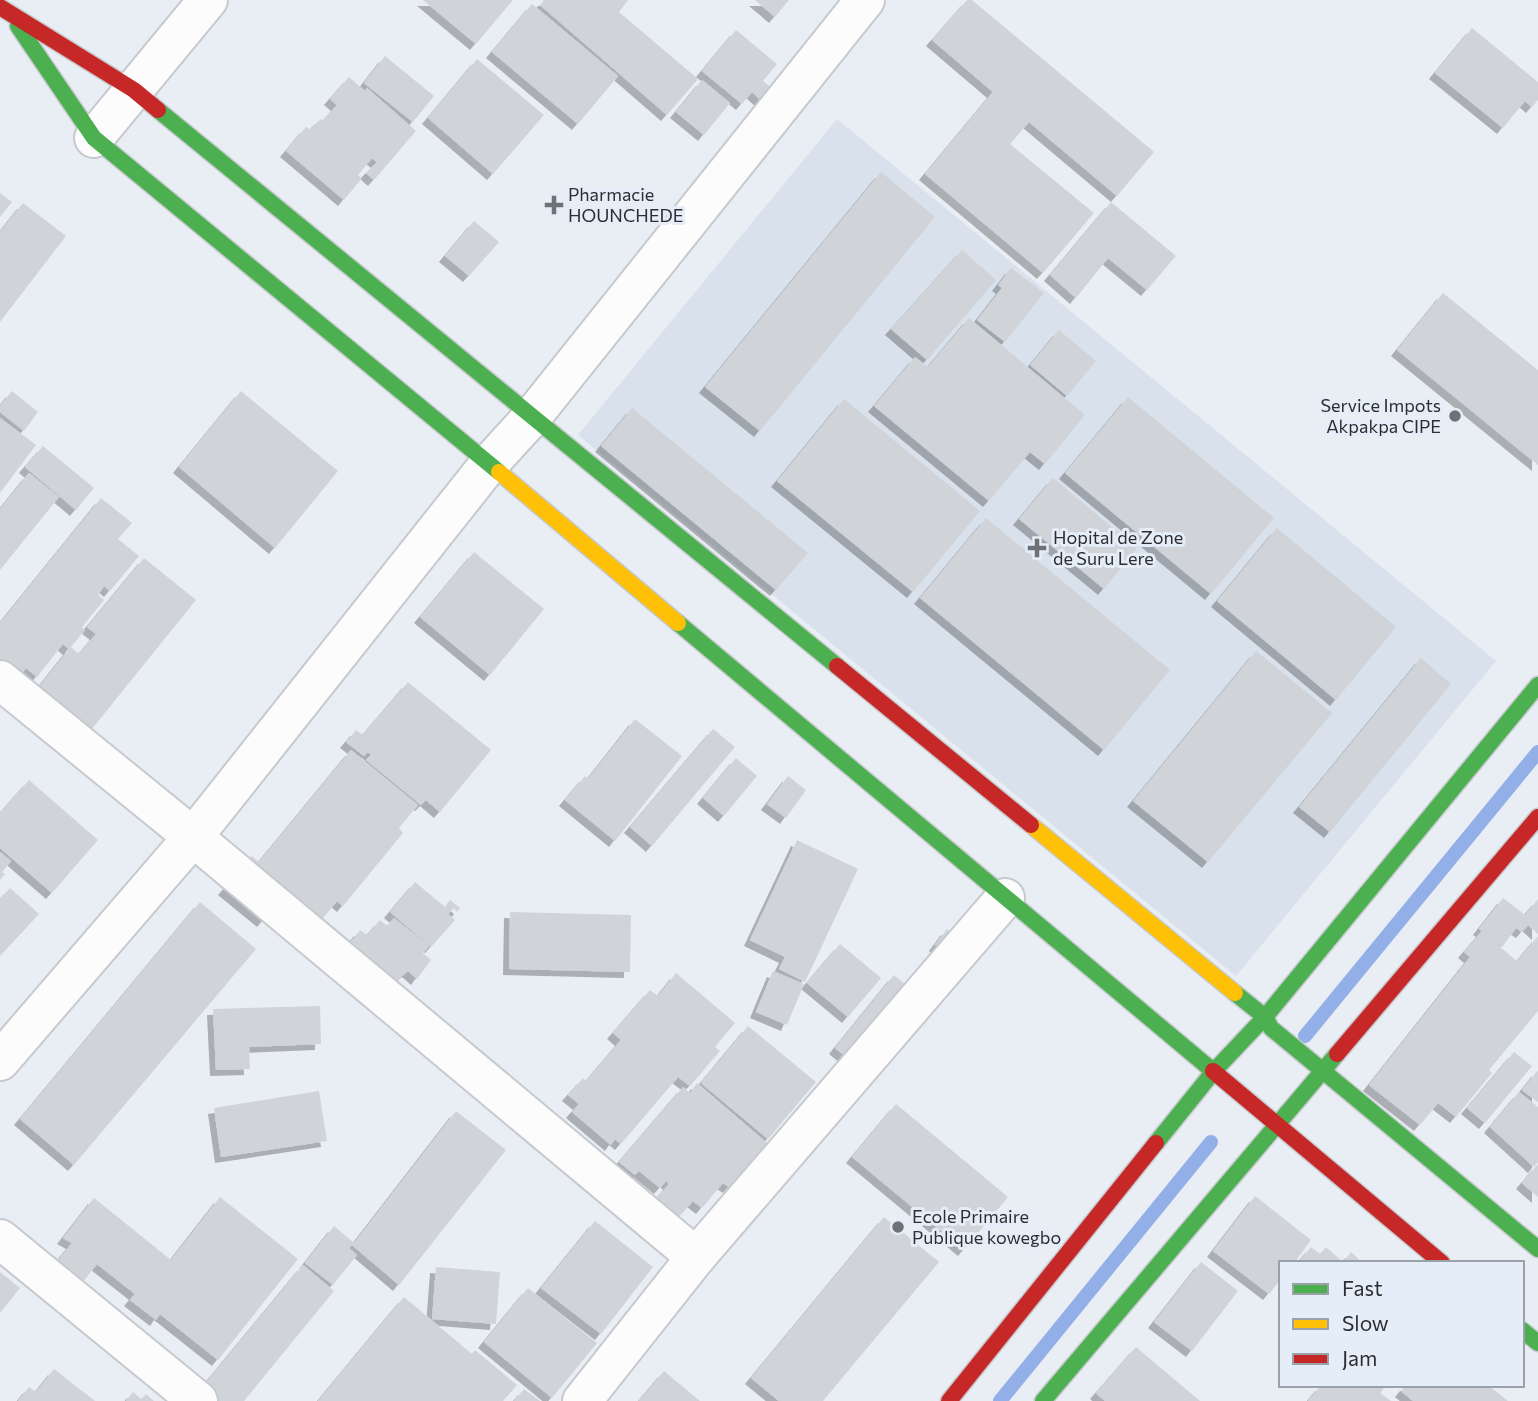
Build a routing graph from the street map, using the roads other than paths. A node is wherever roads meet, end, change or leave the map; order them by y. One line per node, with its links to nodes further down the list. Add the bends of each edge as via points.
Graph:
1 (208, 0): 4 (street)
2 (865, 0): 6 (street)
3 (6, 11): 4 (street); 5 (street)
4 (134, 90): 5 (street); 6 (street)
5 (94, 138): 7 (street)
6 (531, 418): 7 (street); 13 (street)
7 (489, 464): 11 (street); 12 (street)
8 (0, 680): 11 (street)
9 (1538, 685): 13 (street)
10 (1538, 817): 16 (street)
11 (193, 837): 14 (street); 20 (street)
12 (1005, 898): 15 (street); 20 (street)
13 (1265, 1017): 15 (street); 16 (street, via 1270,1028)
14 (0, 1061)
15 (1214, 1071): 17 (street); 26 (street)
16 (1324, 1072): 17 (street); 19 (street)
17 (1277, 1125): 21 (street); 27 (street)
18 (0, 1239): 24 (street)
19 (1538, 1249)
20 (696, 1257): 25 (street)
21 (1440, 1261)
22 (1524, 1332): 23 (street)
23 (1538, 1343)
24 (198, 1401)
25 (582, 1401)
26 (948, 1401)
27 (1043, 1401)

